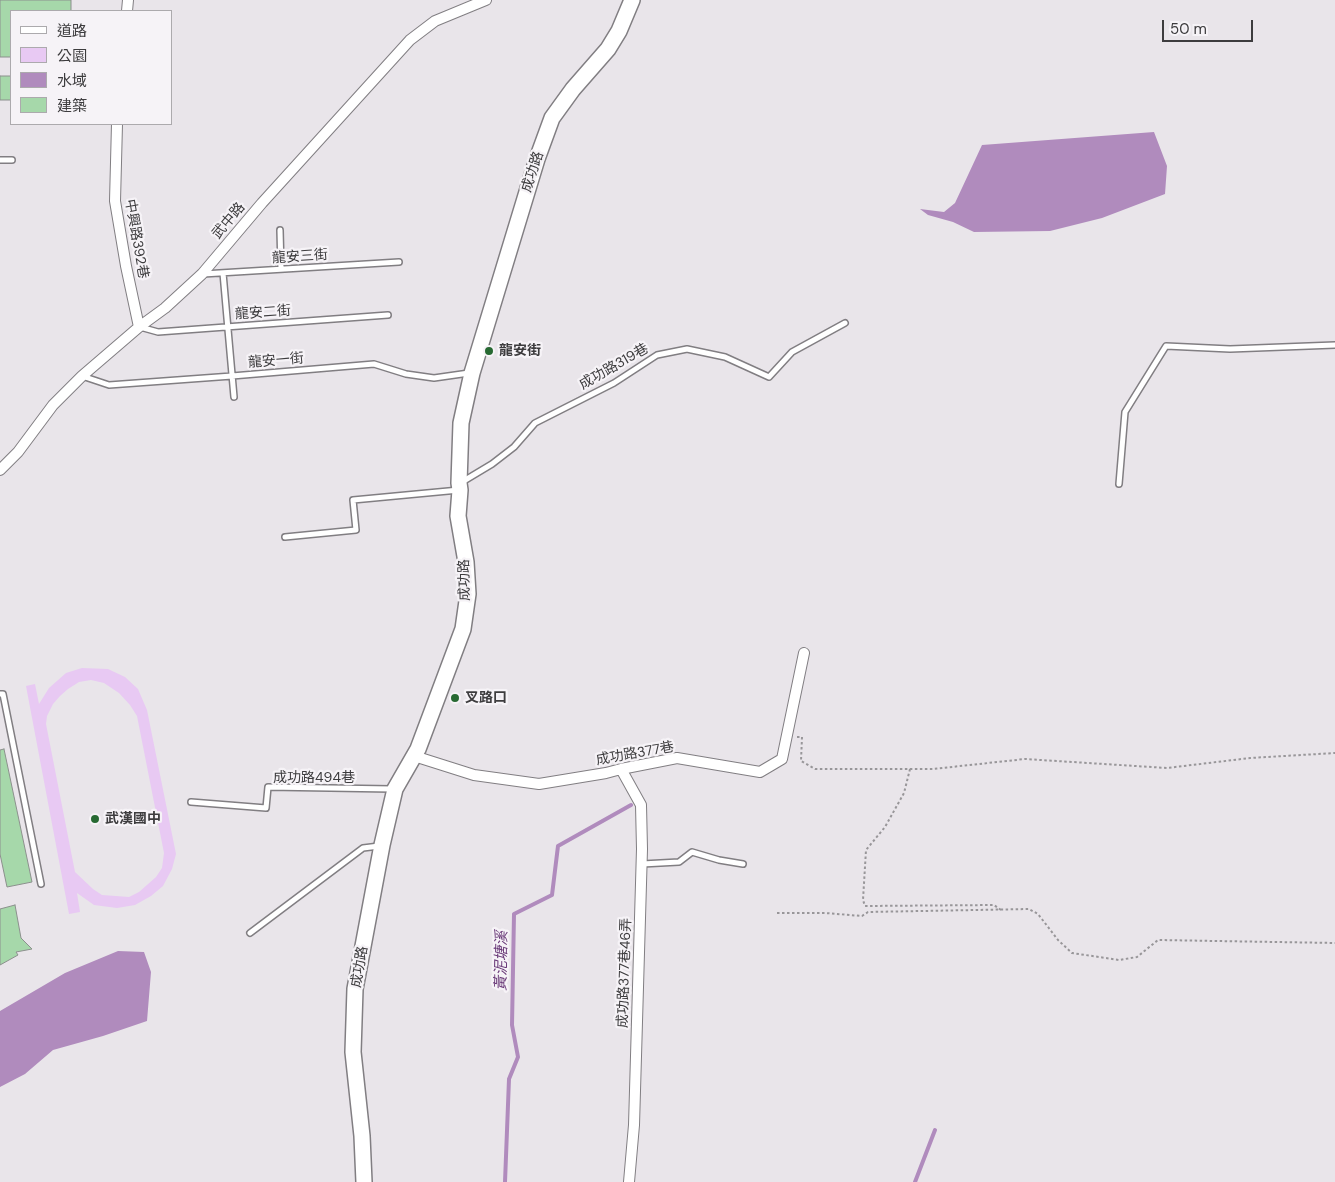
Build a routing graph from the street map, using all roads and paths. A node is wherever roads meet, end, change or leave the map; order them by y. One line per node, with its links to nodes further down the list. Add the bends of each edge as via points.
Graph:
1 (486, 0): 3 (street, 武中路)
2 (632, 0): 17 (street, 成功路, via 608,49 552,118)
3 (475, 2): 11 (street, 武中路, via 434,21 410,40)
4 (117, 125): 14 (street, 中興路392巷, via 115,201)
5 (0, 160): 6 (lane)
6 (12, 160)
7 (280, 230): 9 (lane)
8 (399, 262): 9 (lane, 龍安三街)
9 (281, 269): 10 (lane, 龍安三街)
10 (223, 273): 11 (lane, 龍安三街); 15 (lane)
11 (202, 274): 14 (street, 武中路)
12 (388, 315): 15 (lane, 龍安二街)
13 (845, 323): 23 (lane, 成功路319巷, via 792,352 768,377 724,357 686,349 657,355 614,383 535,423 514,447)
14 (140, 327): 15 (lane, 龍安二街, via 158,332); 18 (street, 武中路)
15 (227, 327): 19 (lane)
16 (1335, 345): 22 (lane, via 1230,349 1166,346 1125,412)
17 (472, 373): 19 (lane, 龍安一街, via 434,378 374,364); 23 (street, 成功路, via 461,423)
18 (82, 376): 19 (lane, 龍安一街, via 109,385); 21 (street, 武中路, via 53,405 18,452)
19 (232, 376): 20 (lane)
20 (234, 397)
21 (0, 470)
22 (1119, 484)
23 (460, 486): 24 (lane, via 353,500 356,530); 29 (street, 成功路, via 458,516 468,594 463,629)
24 (285, 537)
25 (804, 653): 27 (street, 成功路377巷)
26 (0, 694): 37 (lane, via 3,694)
27 (787, 735): 30 (street, 成功路377巷, via 782,759 760,772 677,758); 31 (path, via 802,738 801,761 815,769)
28 (1335, 753): 31 (path, via 1250,758 1167,768 1025,759)
29 (414, 756): 30 (street, 成功路377巷, via 474,775 539,784); 32 (street, 成功路)
30 (622, 769): 35 (street, 成功路377巷46弄, via 641,805)
31 (910, 769): 38 (path, via 904,793 885,827 866,850 865,906 994,905)
32 (395, 789): 33 (lane, 成功路494巷, via 268,787 266,808); 34 (street, 成功路)
33 (191, 802)
34 (382, 845): 40 (lane, via 363,848); 42 (street, 成功路, via 355,989 353,1052)
35 (642, 864): 36 (lane, via 680,862 692,852); 43 (street, 成功路377巷46弄, via 634,1125)
36 (743, 864)
37 (41, 884)
38 (1000, 910): 39 (path, via 868,912 862,916 825,912); 41 (path, via 1029,909 1038,914 1072,953 1119,960 1137,957 1158,940)
39 (777, 913)
40 (250, 933)
41 (1335, 943)
42 (364, 1182)
43 (629, 1182)

